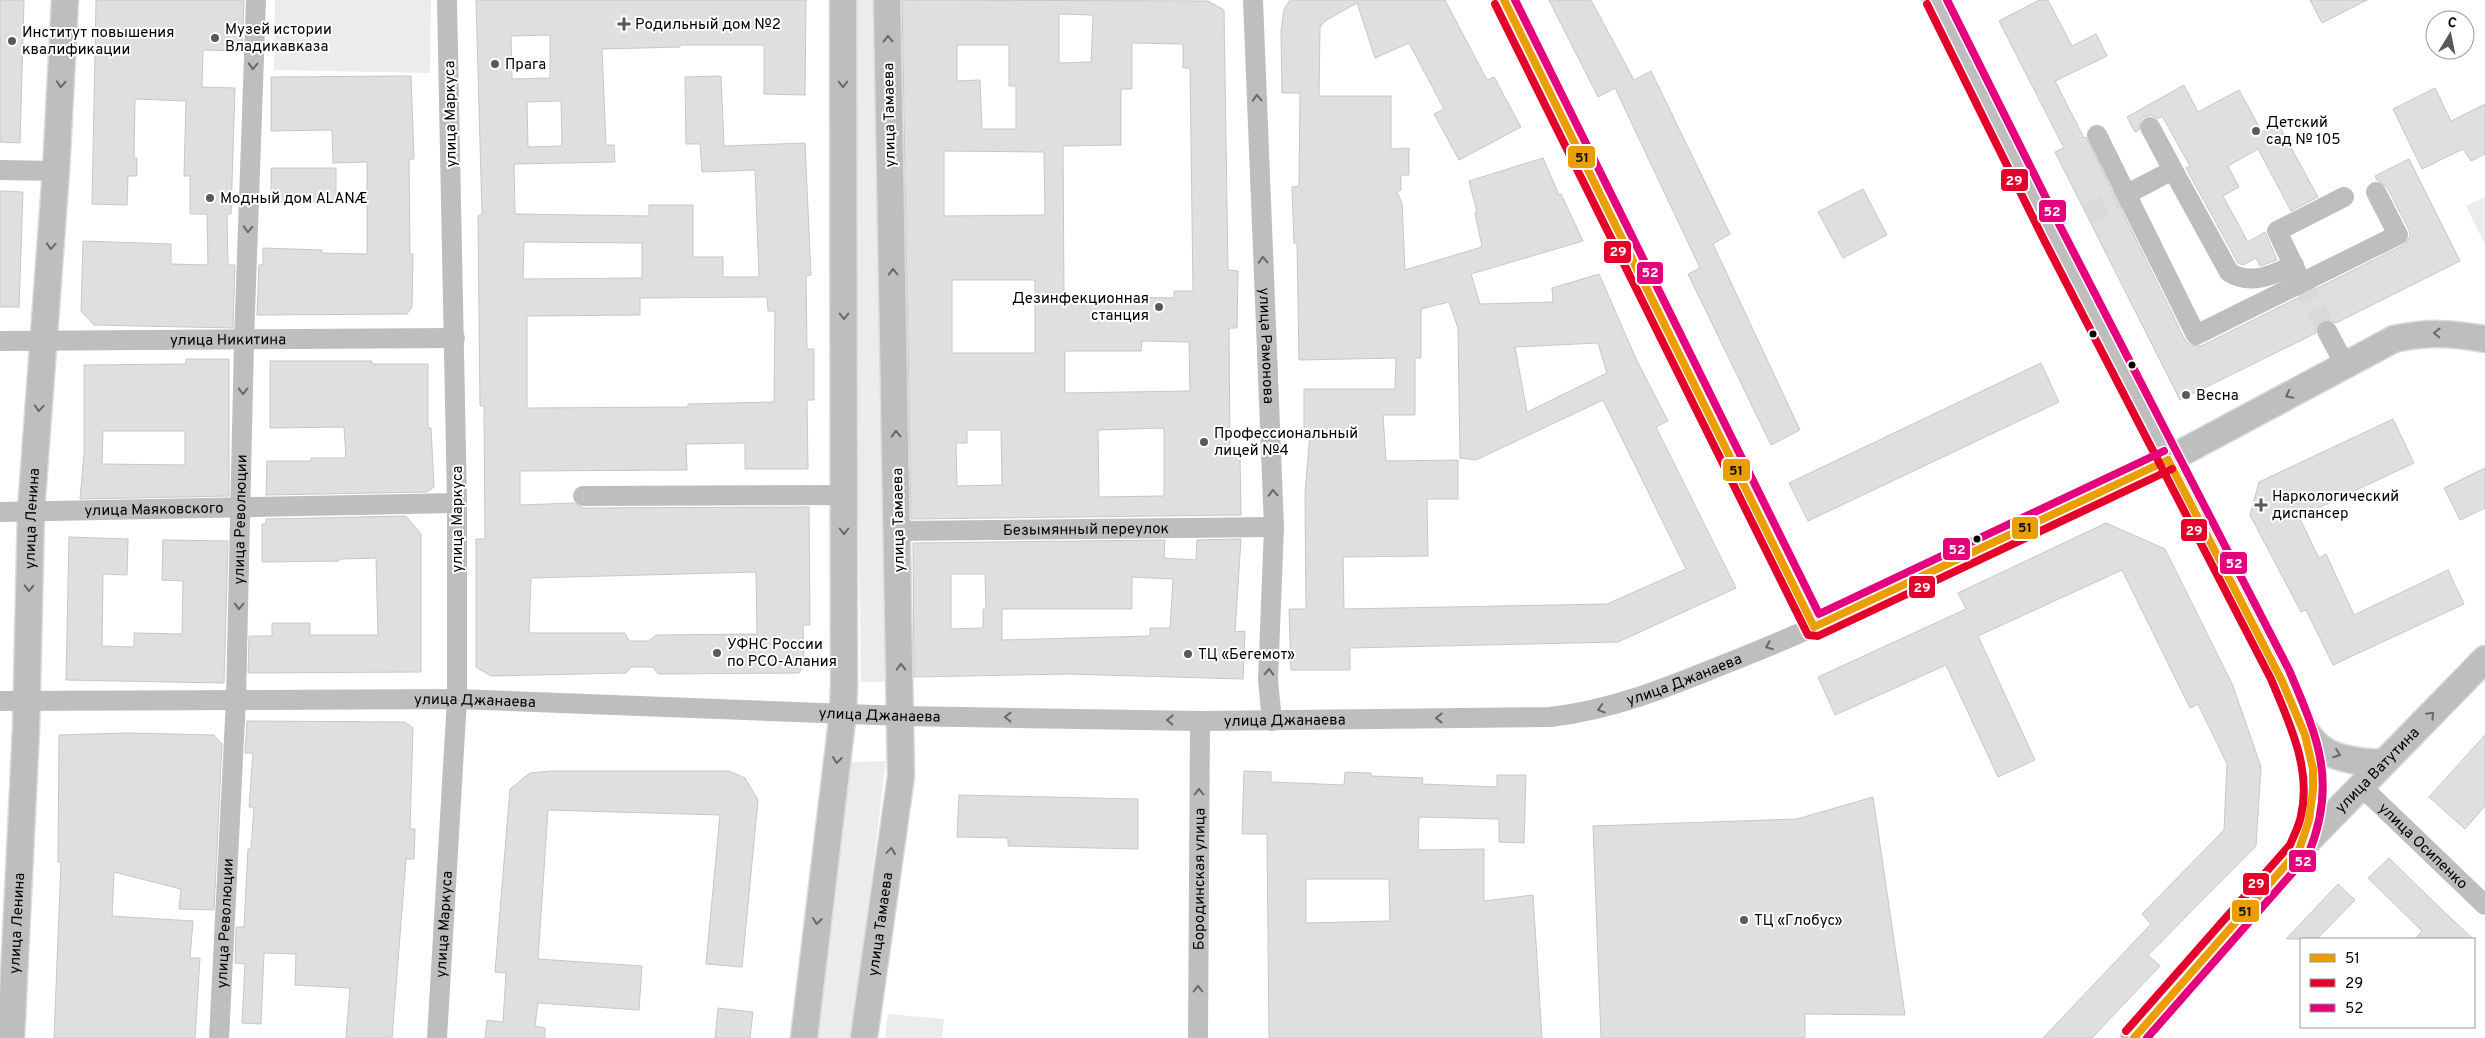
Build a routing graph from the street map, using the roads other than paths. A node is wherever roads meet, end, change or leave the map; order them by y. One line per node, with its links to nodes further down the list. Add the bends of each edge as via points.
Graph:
1 (65, 0): 13 (main road, улица Ленина, one-way to 13)
2 (256, 0): 23 (street, улица Революции, one-way to 23)
3 (447, 0): 19 (street, улица Маркуса)
4 (843, 0): 26 (main road, one-way to 26)
5 (887, 0): 33 (main road, улица Тамаева, one-way to 5)
6 (1253, 0): 32 (street, улица Рамонова, one-way to 6)
7 (1504, 0): 34 (street)
8 (1936, 0): 25 (main road)
9 (2150, 127): 12 (street)
10 (2097, 135): 15 (street)
11 (0, 170): 13 (street)
12 (2173, 170): 15 (street); 17 (street, via 2229,272 2236,277 2260,279)
13 (56, 171): 21 (main road, улица Ленина, one-way to 21)
14 (2376, 192): 17 (street, via 2398,235)
15 (2127, 194): 17 (street, via 2196,335)
16 (2344, 197): 17 (street, via 2282,226 2277,232)
17 (2298, 274)
18 (2327, 331): 24 (street)
19 (455, 338): 23 (street, улица Никитина); 28 (street, улица Маркуса)
20 (2485, 339): 24 (main road, улица Джанаева, one-way to 24, via 2448,333 2421,333 2394,339)
21 (44, 340): 22 (street, улица Никитина); 23 (street, улица Никитина); 30 (main road, улица Ленина, one-way to 30)
22 (0, 341)
23 (244, 341): 29 (street, улица Революции, one-way to 29)
24 (2345, 365): 25 (main road, улица Джанаева, one-way to 25)
25 (2168, 460): 34 (street, улица Джанаева); 44 (main road, via 2280,675)
26 (844, 495): 27 (street); 40 (main road, one-way to 40)
27 (583, 496)
28 (457, 503): 29 (street, улица Маяковского); 37 (street, улица Маркуса)
29 (241, 507): 30 (street, улица Маяковского); 36 (street, улица Революции, one-way to 36)
30 (31, 511): 31 (street, улица Маяковского); 39 (main road, улица Ленина, one-way to 39)
31 (0, 512)
32 (1274, 527): 33 (street, Безымянный переулок); 43 (street, улица Рамонова, one-way to 32, via 1268,680)
33 (898, 531): 41 (main road, улица Тамаева, one-way to 33)
34 (1814, 628): 43 (street, улица Джанаева, one-way to 43, via 1654,693 1585,713 1550,718)
35 (2485, 660): 45 (main road, улица Ватутина, one-way to 35)
36 (236, 699): 37 (street, улица Джанаева); 39 (street, улица Джанаева); 50 (street, улица Революции)
37 (456, 699): 40 (street, улица Джанаева); 51 (street, улица Маркуса)
38 (0, 701): 39 (street, улица Джанаева)
39 (27, 701): 49 (main road, улица Ленина)
40 (843, 712): 41 (street, улица Джанаева); 52 (main road, one-way to 52)
41 (902, 716): 42 (street, улица Джанаева, one-way to 41); 53 (main road, улица Тамаева, one-way to 41, via 901,776)
42 (1200, 721): 43 (street, улица Джанаева); 54 (street, Бородинская улица, one-way to 42)
43 (1272, 721)
44 (2301, 725): 45 (main road, one-way to 45, via 2321,748 2364,762); 47 (main road, via 2313,767 2314,789 2310,817)
45 (2384, 762): 46 (main road, улица Ватутина)
46 (2362, 787): 47 (main road, улица Ватутина); 48 (street, улица Осипенко)
47 (2299, 850): 55 (main road, улица Ватутина)
48 (2485, 905)
49 (11, 1038)
50 (219, 1038)
51 (437, 1038)
52 (804, 1038)
53 (864, 1038)
54 (1198, 1038)
55 (2134, 1038)

